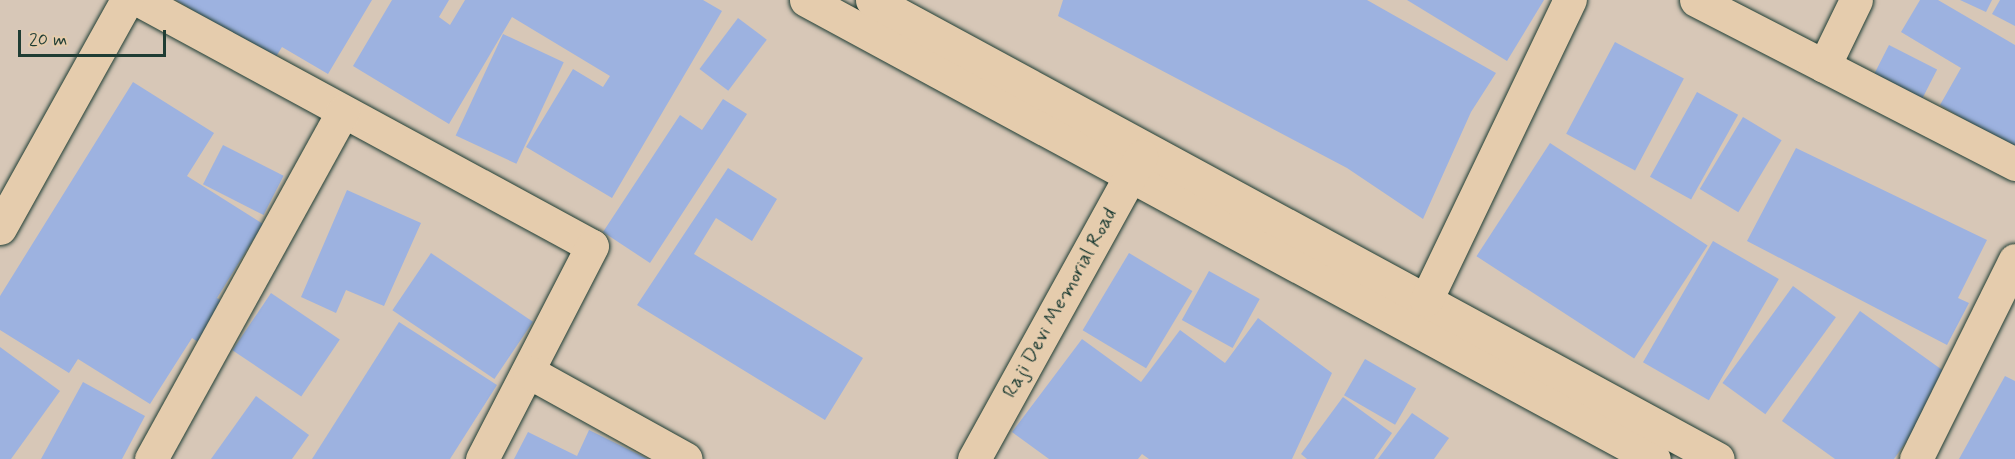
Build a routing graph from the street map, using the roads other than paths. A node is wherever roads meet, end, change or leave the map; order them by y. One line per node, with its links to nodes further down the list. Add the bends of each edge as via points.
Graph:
1 (127, 0): 12 (street)
2 (139, 0): 9 (street)
3 (806, 0): 7 (street)
4 (1570, 0): 14 (street)
5 (1696, 0): 8 (street)
6 (1856, 0): 8 (street)
7 (870, 7): 10 (street)
8 (1824, 66): 11 (street)
9 (344, 111): 15 (street, via 592,246); 16 (street)
10 (1138, 162): 14 (street); 19 (street, Raji Devi Memorial Road); 20 (street)
11 (2015, 164)
12 (0, 228)
13 (2015, 260): 22 (street)
14 (1426, 300): 21 (street)
15 (528, 372): 17 (street); 18 (street)
16 (150, 459)
17 (482, 459)
18 (686, 459)
19 (974, 459)
20 (1654, 459)
21 (1718, 459)
22 (1916, 459)

